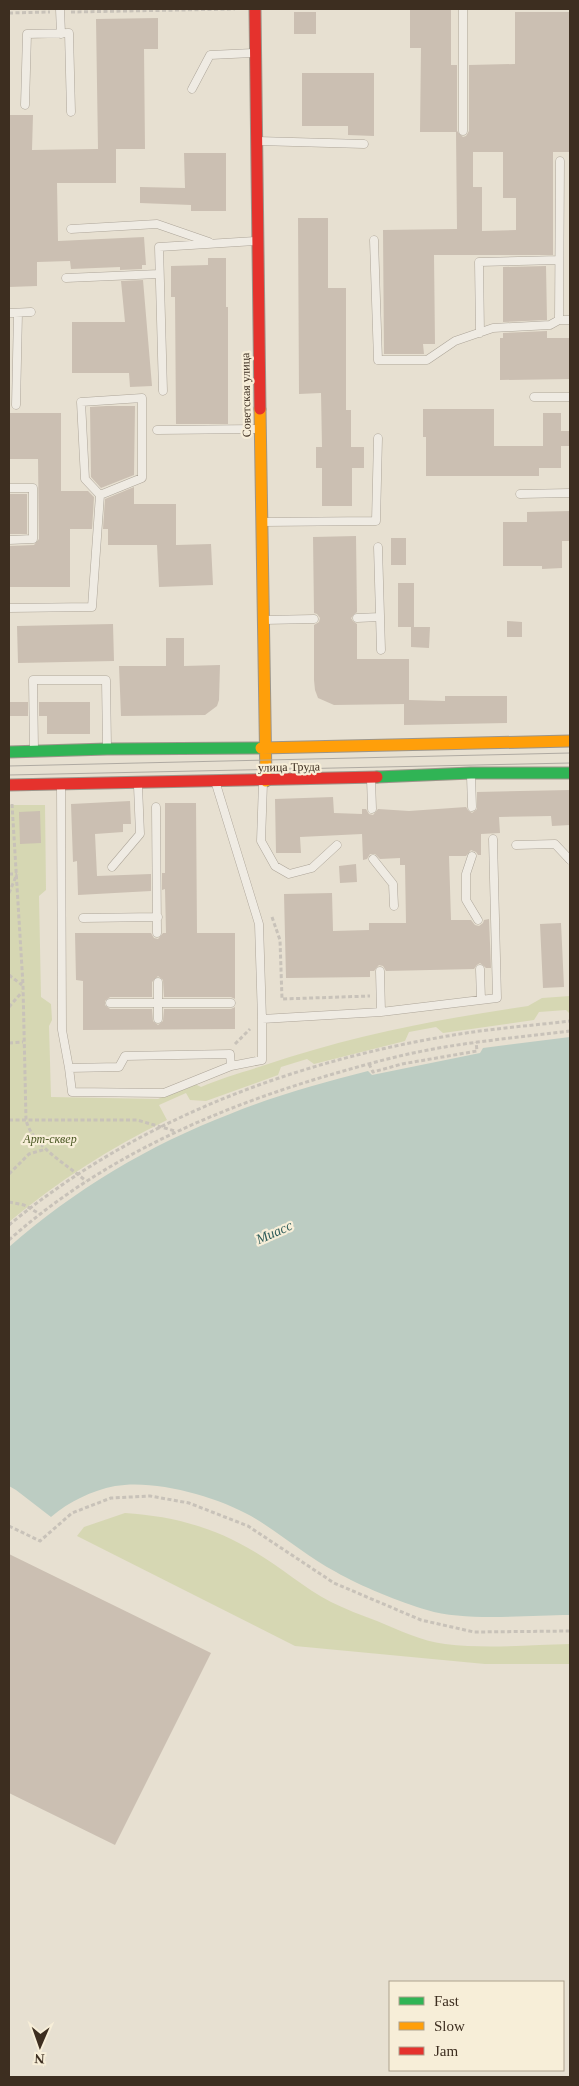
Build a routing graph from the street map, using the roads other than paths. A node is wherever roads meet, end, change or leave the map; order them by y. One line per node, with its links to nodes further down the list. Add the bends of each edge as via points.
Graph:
1 (255, 9): 5 (main road, Советская улица)
2 (463, 9): 9 (lane)
3 (60, 10): 4 (lane)
4 (60, 34): 7 (lane, via 27,34); 8 (lane, via 69,33)
5 (255, 52): 6 (lane, via 210,55); 10 (main road, Советская улица)
6 (192, 89)
7 (26, 105)
8 (71, 112)
9 (463, 132)
10 (256, 141): 11 (lane); 15 (main road, Советская улица)
11 (364, 144)
12 (560, 161): 17 (lane)
13 (71, 229): 16 (lane, via 157,224)
14 (374, 240): 25 (lane, via 378,360 427,360 455,341)
15 (257, 241): 16 (lane); 30 (main road, Советская улица)
16 (214, 244): 18 (lane, via 159,247)
17 (559, 260): 23 (lane); 25 (lane, via 479,262)
18 (159, 274): 19 (lane); 26 (lane)
19 (66, 278)
20 (18, 312): 21 (lane); 22 (lane); 29 (lane)
21 (31, 312)
22 (9, 313)
23 (559, 320): 24 (lane); 25 (lane, via 550,325 493,328)
24 (570, 320)
25 (480, 332)
26 (163, 391)
27 (534, 397): 28 (lane)
28 (570, 397)
29 (16, 405)
30 (260, 429): 31 (lane); 37 (main road, Советская улица)
31 (157, 430)
32 (378, 438): 37 (lane, via 376,521)
33 (9, 488): 38 (lane, via 33,488 34,539)
34 (570, 493): 35 (lane)
35 (520, 494)
36 (100, 495): 36 (lane, via 142,478 142,398 81,402 85,479); 40 (lane, via 92,606)
37 (261, 522): 44 (main road, Советская улица)
38 (9, 540)
39 (378, 547): 42 (lane)
40 (9, 608)
41 (357, 618): 42 (lane)
42 (380, 618): 45 (lane)
43 (314, 619): 44 (lane)
44 (262, 620): 48 (main road, Советская улица)
45 (381, 650)
46 (570, 741): 48 (main road, улица Труда)
47 (107, 749): 48 (main road, улица Труда); 49 (main road, улица Труда); 49 (lane, via 106,680 33,680)
48 (266, 749): 54 (main road, Советская улица)
49 (34, 751): 50 (main road, улица Труда)
50 (9, 752)
51 (570, 772): 52 (main road, улица Труда)
52 (471, 774): 53 (main road, улица Труда); 59 (lane)
53 (371, 778): 54 (main road, улица Труда); 61 (lane)
54 (265, 781): 55 (main road, улица Труда); 63 (lane, via 261,841 275,866 289,874 312,868)
55 (215, 782): 57 (main road, улица Труда); 82 (lane, via 259,924)
56 (61, 784): 57 (main road, улица Труда); 58 (main road, улица Труда); 85 (lane, via 62,1030)
57 (138, 784): 68 (lane, via 140,834)
58 (9, 786)
59 (472, 806)
60 (156, 807): 70 (lane)
61 (372, 809)
62 (493, 838): 77 (lane, via 498,998)
63 (337, 845)
64 (516, 845): 67 (lane, via 555,844)
65 (472, 856): 72 (lane, via 466,874 466,900)
66 (373, 859): 69 (lane, via 393,884)
67 (570, 860)
68 (112, 867)
69 (394, 906)
70 (158, 917): 71 (lane); 73 (lane)
71 (83, 918)
72 (478, 920)
73 (157, 933)
74 (480, 969): 77 (lane)
75 (380, 971): 81 (lane)
76 (158, 982): 79 (lane)
77 (481, 1000): 81 (lane)
78 (110, 1003): 79 (lane)
79 (158, 1003): 80 (lane); 83 (lane)
80 (231, 1003)
81 (381, 1012): 82 (lane)
82 (262, 1019): 84 (lane, via 262,1060)
83 (158, 1020)
84 (231, 1066): 85 (lane, via 230,1054 125,1056 119,1067); 85 (lane, via 164,1093 72,1092)
85 (69, 1068)

